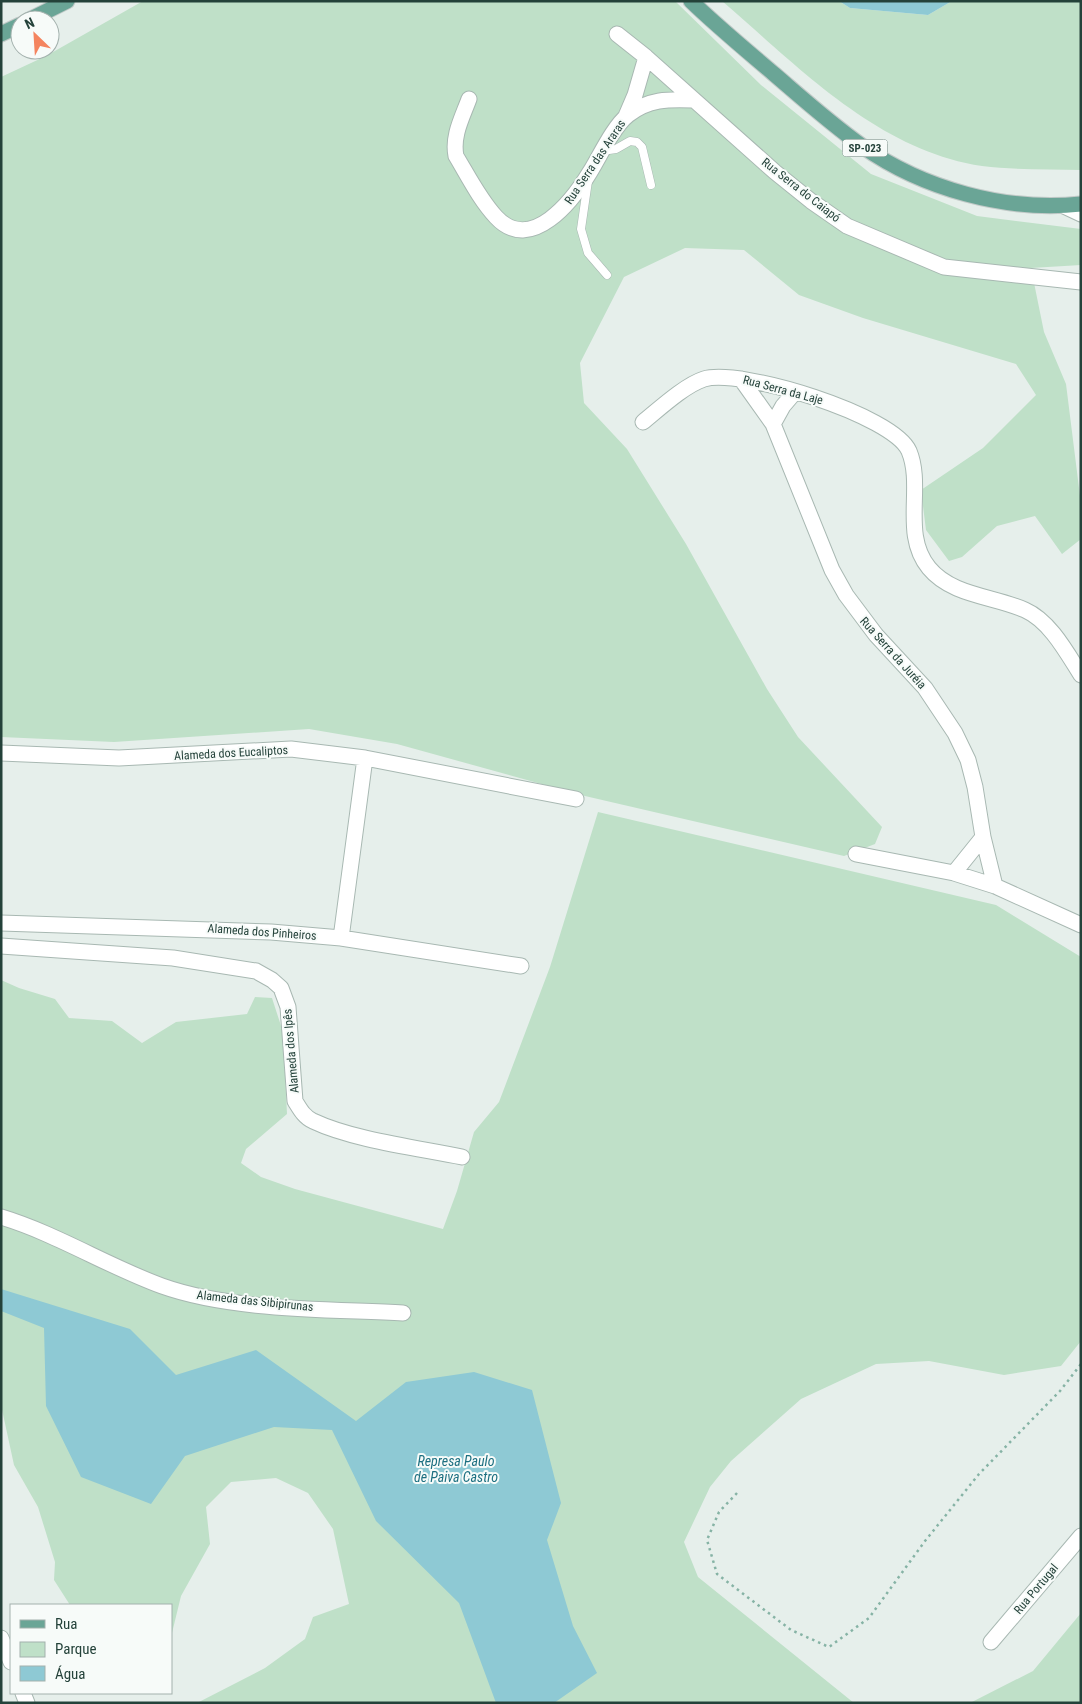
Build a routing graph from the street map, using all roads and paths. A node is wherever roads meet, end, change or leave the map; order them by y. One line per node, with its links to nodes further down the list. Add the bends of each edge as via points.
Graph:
1 (67, 1): 3 (main road)
2 (691, 1): 13 (main road, SP-023, via 824,117 896,166 934,184 966,194 1029,205)
3 (49, 10)
4 (616, 34): 5 (street, Rua Serra do Caiapó)
5 (646, 57): 7 (street, Rua Serra do Caiapó); 8 (street, Rua Serra das Araras)
6 (469, 99): 10 (street, Rua Serra das Araras, via 456,134 456,156 496,217 506,225 527,228 540,226 554,218)
7 (692, 100): 8 (street, Rua Serra das Araras, via 660,99); 16 (street, Rua Serra do Caiapó, via 811,201 847,226 944,267)
8 (626, 116): 9 (street, Rua Serra das Araras)
9 (602, 151): 10 (street, Rua Serra das Araras); 11 (lane, via 616,149 630,141 637,142 642,147)
10 (590, 172): 15 (lane, via 581,229 588,253)
11 (651, 185)
12 (1081, 204): 13 (main road, SP-023)
13 (1064, 206): 14 (street)
14 (1081, 214)
15 (607, 275)
16 (1081, 282)
17 (741, 379): 18 (street, Rua Serra da Laje); 19 (street, Rua Serra da Laje, via 704,379); 20 (street, Rua Serra da Juréia)
18 (796, 392): 20 (street); 21 (street, Rua Serra da Laje, via 855,412 893,433 908,449 914,468 913,520 928,566 935,574 963,590 1026,610 1041,621 1060,643)
19 (643, 422)
20 (773, 424): 25 (street, Rua Serra da Juréia, via 832,570 846,595 876,635 925,688 955,733 968,760)
21 (1081, 675)
22 (1, 753): 23 (street, Alameda dos Eucaliptos, via 119,758 291,749)
23 (365, 758): 24 (street, Alameda dos Eucaliptos); 31 (street)
24 (576, 799)
25 (983, 837): 27 (street); 28 (street, Rua Serra da Juréia)
26 (856, 854): 27 (street)
27 (954, 873): 28 (street)
28 (995, 886): 30 (street)
29 (1, 923): 31 (street, Alameda dos Pinheiros, via 204,928)
30 (1081, 925)
31 (341, 938): 33 (street, Alameda dos Pinheiros)
32 (1, 946): 34 (street, Alameda dos Ipês, via 173,958 256,971 281,988 288,1007 295,1101 302,1113 312,1120 352,1133)
33 (521, 966)
34 (462, 1157)
35 (1, 1217): 36 (street, Alameda das Sibipirunas, via 192,1295 275,1306)
36 (403, 1313)
37 (1081, 1364): 38 (path, via 1060,1391 979,1474 869,1618 829,1647 791,1630 717,1574 707,1540 719,1512)
38 (737, 1493)
39 (1081, 1536): 41 (street, Rua Portugal)
40 (1, 1638): 42 (street)
41 (991, 1642)
42 (10, 1660)

